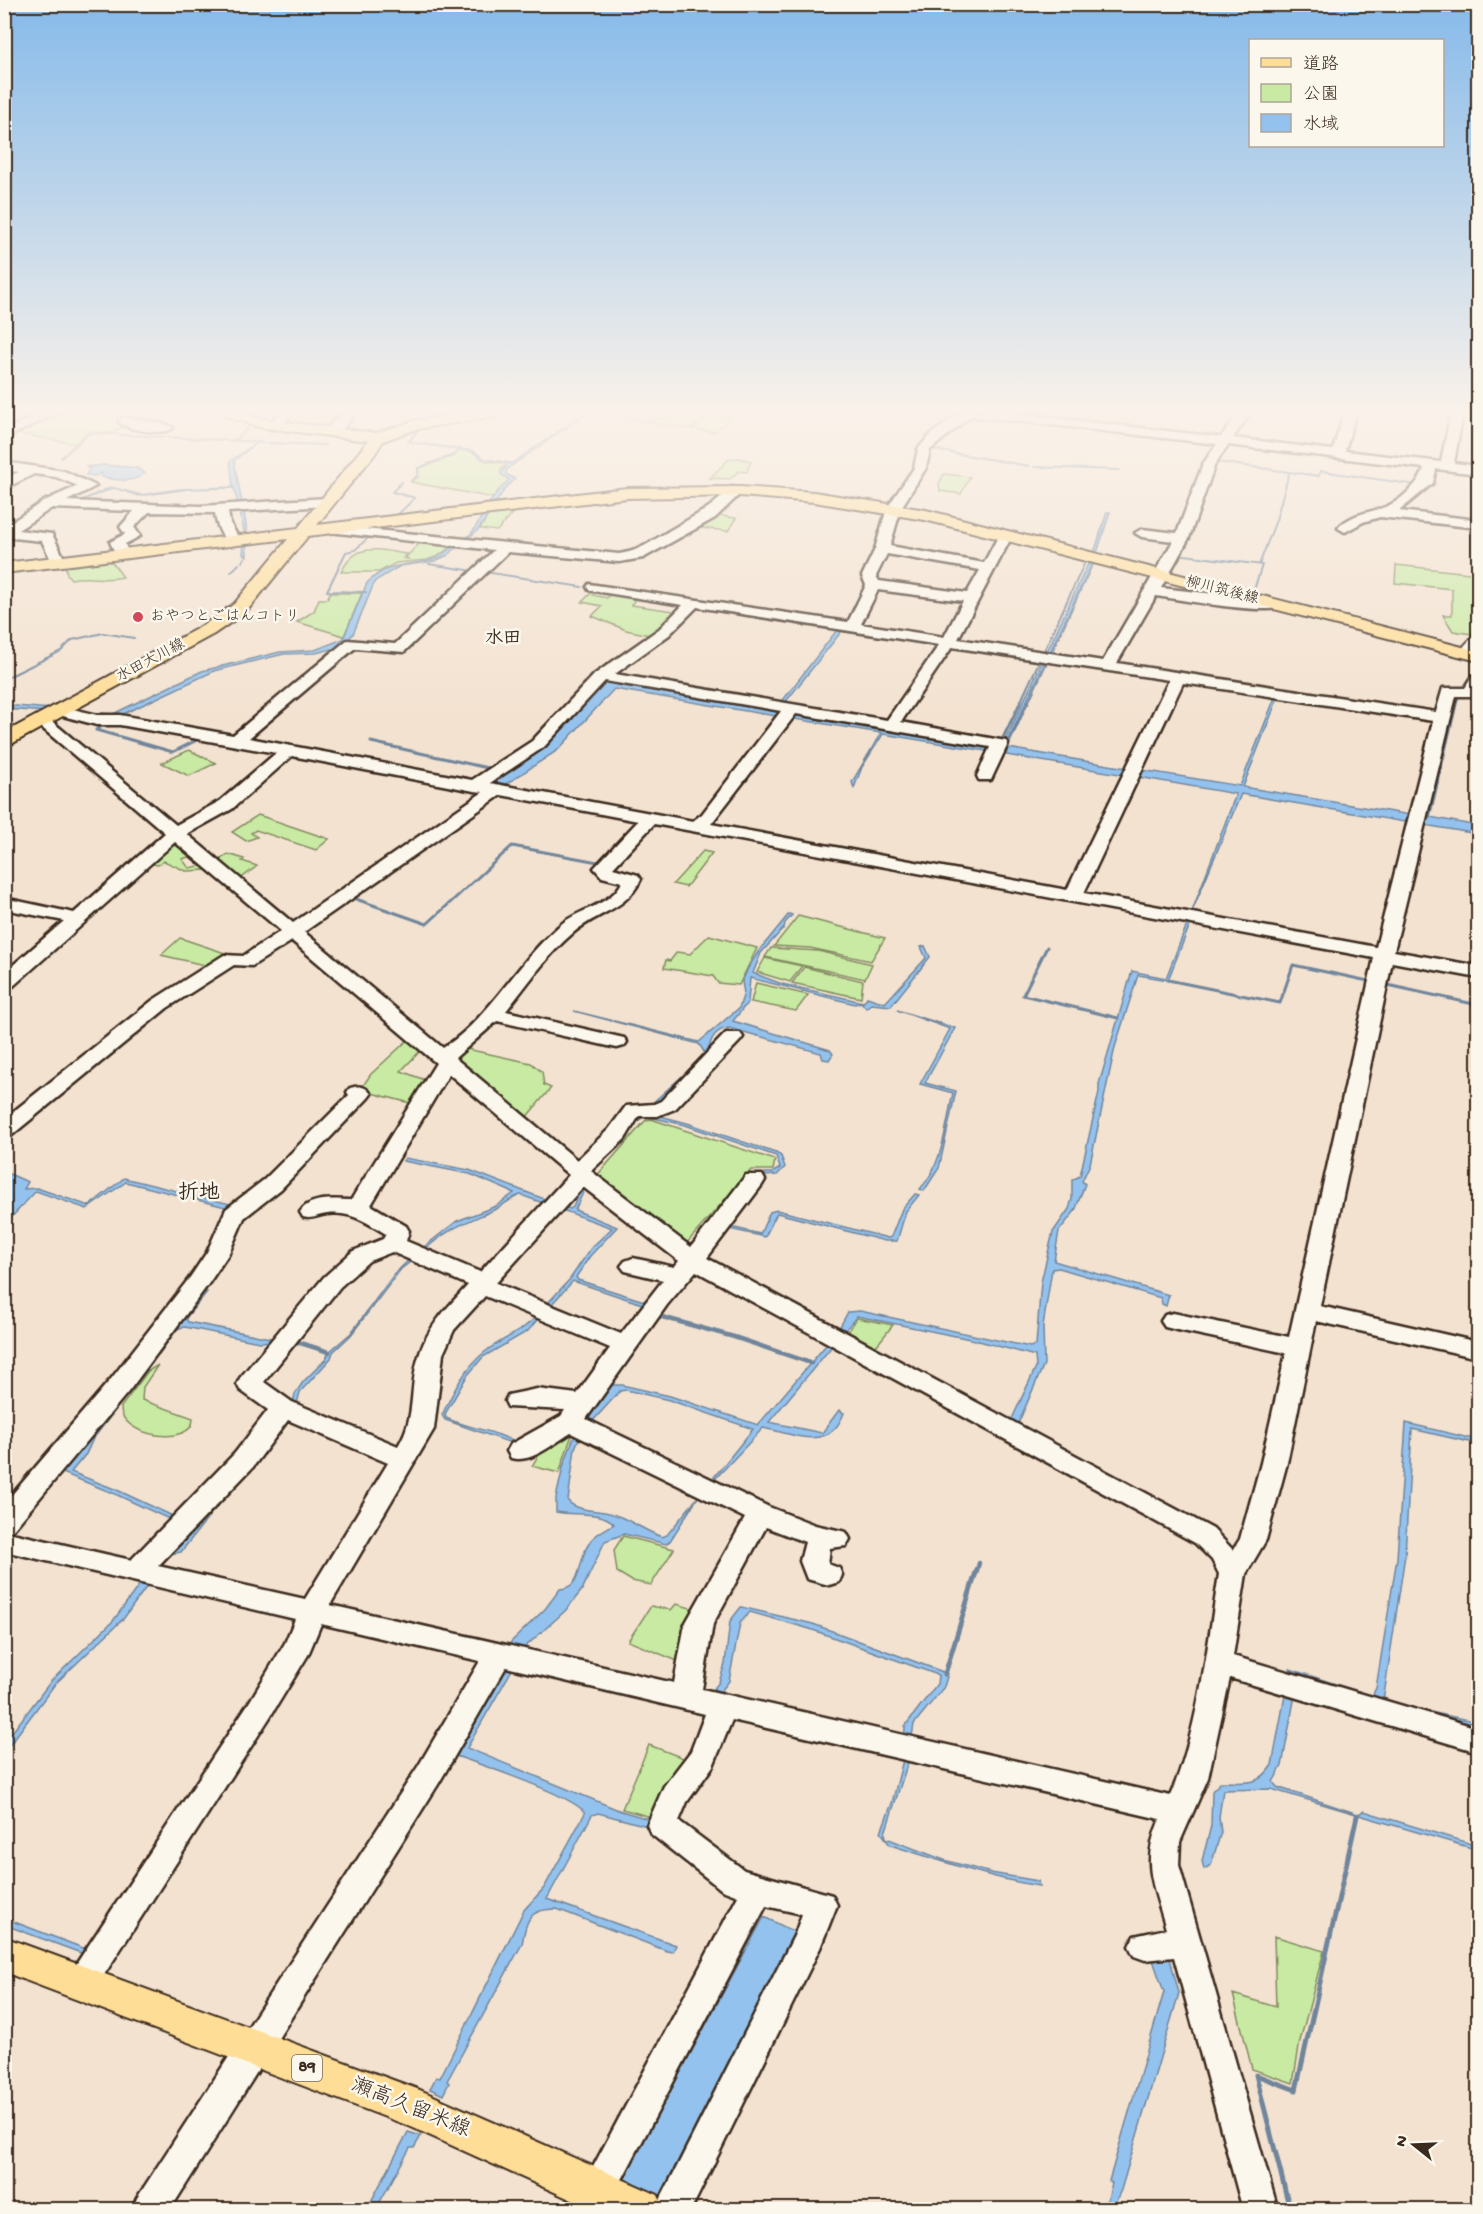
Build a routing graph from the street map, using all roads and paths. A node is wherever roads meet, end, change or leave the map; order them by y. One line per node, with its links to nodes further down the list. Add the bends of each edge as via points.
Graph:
1 (32, 515): 18 (street)
2 (138, 515): 25 (street, via 127,527 133,536 117,542)
3 (170, 515): 13 (street)
4 (221, 515): 22 (street)
5 (317, 515): 17 (main road)
6 (435, 515): 15 (main road, 柳川筑後線)
7 (707, 515): 26 (street, via 652,551)
8 (892, 515): 24 (street)
9 (923, 515): 20 (main road, 柳川筑後線)
10 (1190, 515): 21 (street)
11 (1371, 515): 16 (street)
12 (1401, 515): 14 (street)
13 (162, 522)
14 (1479, 524)
15 (329, 528): 17 (main road, 柳川筑後線); 23 (street)
16 (1345, 528)
17 (305, 531): 22 (main road, 柳川筑後線); 46 (main road, 水田大川線, via 254,593 227,618)
18 (5, 533): 27 (street, via 47,537)
19 (1142, 533): 21 (street)
20 (1005, 536): 29 (street); 30 (main road, 柳川筑後線)
21 (1182, 538): 30 (street)
22 (233, 540): 27 (main road, 柳川筑後線)
23 (506, 546): 26 (street); 48 (street, via 399,649 352,643)
24 (882, 549): 29 (street); 31 (street, via 869,576)
25 (121, 552)
26 (619, 558): 34 (street, via 594,587)
27 (59, 562): 28 (main road, 柳川筑後線)
28 (4, 568)
29 (990, 568): 33 (street)
30 (1161, 575): 32 (street); 35 (main road, 柳川筑後線)
31 (873, 585): 33 (street); 36 (street)
32 (1152, 591): 35 (street); 39 (street)
33 (973, 598): 37 (street)
34 (694, 602): 36 (street); 40 (street, via 664,632)
35 (1278, 605): 38 (main road, 柳川筑後線)
36 (853, 626): 37 (street)
37 (949, 641): 39 (street); 47 (street)
38 (1475, 650)
39 (1108, 666): 41 (street)
40 (602, 676): 43 (street); 52 (street, via 538,744)
41 (1178, 676): 45 (street); 57 (street)
42 (1479, 680): 45 (street, via 1470,693 1449,691)
43 (791, 709): 47 (street); 55 (street, via 708,818)
44 (65, 712): 48 (street)
45 (1442, 718): 61 (street)
46 (42, 721): 49 (main road, 水田大川線); 56 (street)
47 (891, 725): 51 (street, via 1000,744)
48 (236, 741): 50 (street)
49 (4, 742)
50 (287, 752): 52 (street); 56 (street, via 226,805)
51 (985, 776)
52 (474, 786): 53 (street)
53 (497, 790): 54 (street); 60 (street)
54 (650, 818): 55 (street); 64 (street, via 603,868 632,879 624,894 568,927)
55 (695, 827): 57 (street)
56 (175, 833): 59 (street); 60 (street)
57 (1073, 897): 61 (street)
58 (4, 903): 59 (street)
59 (78, 919): 63 (street)
60 (292, 932): 67 (street); 69 (street, via 245,962 231,959 160,1004)
61 (1384, 954): 62 (street); 78 (street)
62 (1479, 972)
63 (4, 984)
64 (491, 1014): 66 (street); 67 (street)
65 (733, 1037): 70 (street, via 668,1105 657,1110 633,1110)
66 (606, 1042)
67 (445, 1059): 70 (street); 72 (street)
68 (357, 1092): 89 (street, via 361,1094 273,1184 234,1214 218,1253 199,1281 120,1385)
69 (4, 1130)
70 (580, 1174): 76 (street, via 654,1233); 77 (street)
71 (754, 1180): 76 (street)
72 (358, 1207): 73 (street, via 321,1207); 74 (street, via 398,1231)
73 (311, 1212)
74 (393, 1244): 77 (street); 84 (street, via 361,1256 332,1282 249,1384)
75 (633, 1266): 76 (street)
76 (686, 1268): 80 (street); 92 (street, via 1204,1536)
77 (483, 1286): 80 (street); 87 (street, via 444,1326 431,1354 421,1429)
78 (1306, 1311): 81 (street); 82 (street)
79 (1173, 1321): 81 (street)
80 (625, 1345): 85 (street)
81 (1298, 1347): 92 (street, via 1253,1540)
82 (1479, 1350)
83 (517, 1401): 85 (street, via 537,1398)
84 (283, 1408): 87 (street); 91 (street, via 244,1460)
85 (576, 1413): 86 (street); 88 (street)
86 (520, 1451)
87 (403, 1459): 94 (street)
88 (760, 1514): 93 (street, via 829,1537 813,1561 818,1572); 97 (street, via 699,1624)
89 (4, 1523)
90 (4, 1542): 91 (street)
91 (137, 1571): 94 (street)
92 (1233, 1573): 96 (street)
93 (829, 1575)
94 (312, 1611): 95 (street); 105 (street, via 298,1647 260,1709)
95 (499, 1654): 97 (street); 106 (street, via 429,1774)
96 (1219, 1663): 99 (street); 100 (street, via 1193,1779)
97 (686, 1697): 98 (street)
98 (723, 1705): 100 (street); 101 (street, via 703,1757 675,1795 662,1825 733,1880)
99 (1479, 1740)
100 (1177, 1810): 102 (street, via 1165,1842 1164,1865)
101 (758, 1890): 107 (street); 110 (street, via 821,1905 809,1938)
102 (1184, 1942): 103 (street); 111 (street)
103 (1145, 1946)
104 (4, 1954): 105 (main road, 瀬高久留米線 / 89)
105 (82, 1982): 106 (main road, 瀬高久留米線 / 89)
106 (253, 2048): 107 (main road, 瀬高久留米線 / 89, via 420,2110); 108 (street)
107 (597, 2197): 109 (main road, 瀬高久留米線 / 89)
108 (149, 2210)
109 (643, 2210)
110 (672, 2210)
111 (1261, 2210)

